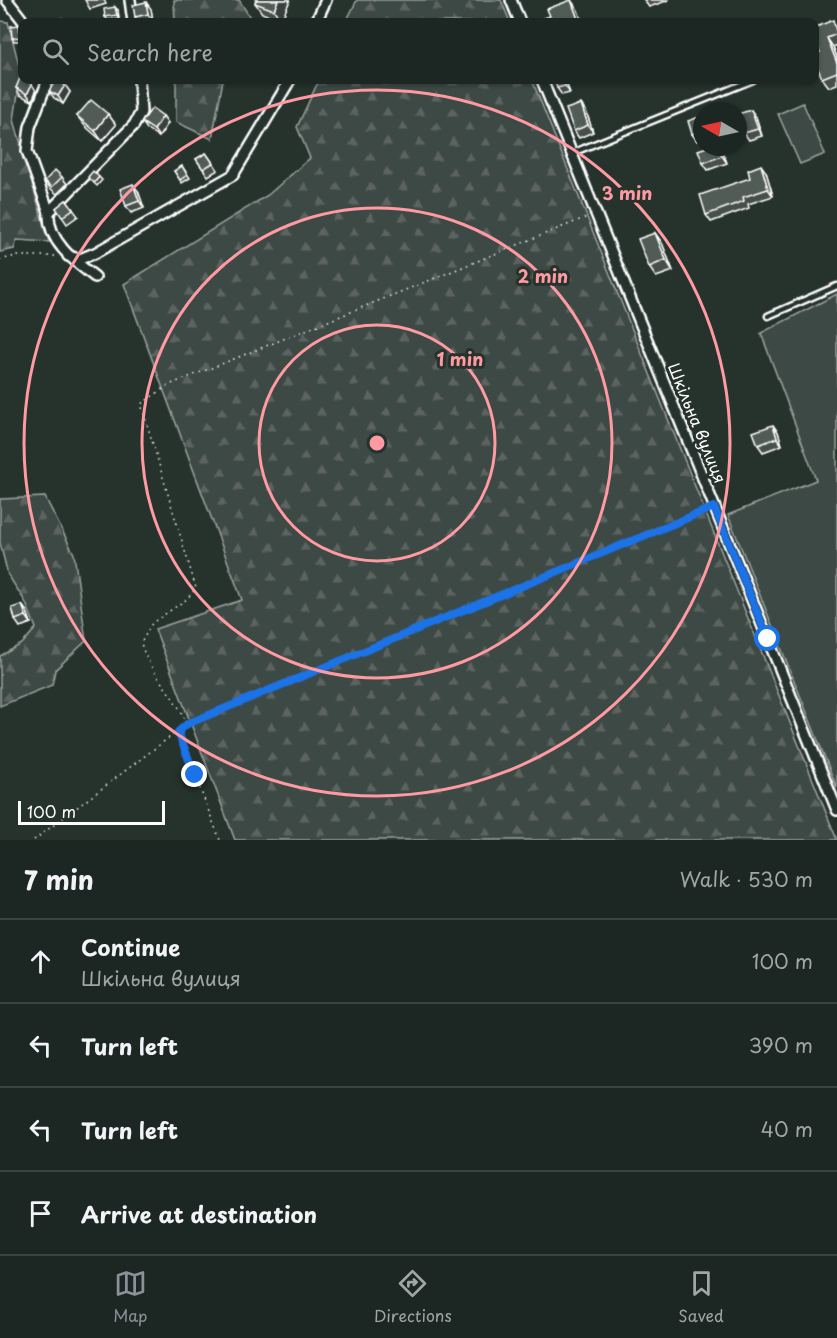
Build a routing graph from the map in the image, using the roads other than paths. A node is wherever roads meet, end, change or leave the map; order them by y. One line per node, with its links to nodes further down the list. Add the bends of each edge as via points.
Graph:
1 (7, 0): 5 (street)
2 (130, 0): 6 (street)
3 (326, 0): 7 (street)
4 (511, 0): 8 (street)
5 (21, 18)
6 (132, 18)
7 (318, 18)
8 (518, 18)
9 (46, 84): 15 (street, via 30,127 27,151)
10 (139, 84): 15 (street, via 141,112 134,125)
11 (288, 84): 16 (street, via 233,175 95,253 80,259)
12 (544, 84): 14 (street, Шкільна вулиця)
13 (743, 84): 14 (lane)
14 (572, 153): 20 (street, Шкільна вулиця)
15 (49, 212): 16 (street, via 48,224)
16 (68, 256): 17 (street)
17 (95, 277)
18 (837, 286): 19 (lane)
19 (768, 316)
20 (837, 810)

